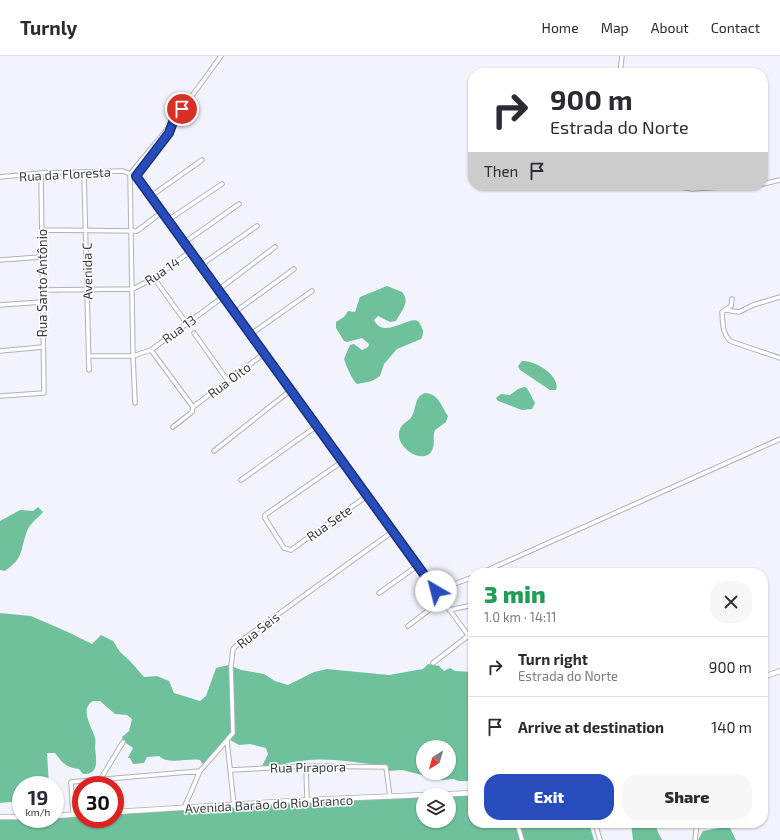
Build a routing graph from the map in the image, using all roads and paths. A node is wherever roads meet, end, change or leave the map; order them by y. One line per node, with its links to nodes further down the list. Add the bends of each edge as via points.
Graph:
1 (221, 56): 4 (street)
2 (622, 56): 3 (street)
3 (621, 68)
4 (173, 122): 8 (street); 9 (street, via 169,133)
5 (202, 160): 14 (street)
6 (84, 173): 7 (street, Rua da Floresta); 8 (street, Rua da Floresta, via 123,171); 20 (street, Avenida C)
7 (41, 174): 10 (street, Rua da Floresta); 19 (street, Rua Santo Antônio)
8 (130, 174): 9 (street, Rua da Floresta); 21 (street)
9 (136, 176): 14 (street)
10 (0, 177)
11 (780, 180): 12 (street)
12 (768, 183)
13 (222, 184): 17 (street)
14 (151, 196): 16 (street)
15 (240, 204): 22 (street)
16 (162, 212): 17 (street); 21 (street, via 137,231)
17 (168, 220): 22 (street)
18 (257, 226): 27 (street)
19 (42, 230): 20 (street); 25 (street, Rua Santo Antônio)
20 (86, 230): 21 (street); 33 (street, Avenida C)
21 (131, 231): 30 (street)
22 (185, 242): 24 (street)
23 (275, 247): 32 (street)
24 (191, 251): 27 (street); 29 (street, Rua 14)
25 (41, 257): 26 (street); 31 (street, Rua Santo Antônio)
26 (0, 260)
27 (201, 265): 32 (street)
28 (294, 269): 41 (street)
29 (154, 278): 30 (street, Rua 14); 42 (street)
30 (133, 289): 33 (street); 50 (street)
31 (42, 290): 33 (street); 38 (street, Rua Santo Antônio)
32 (218, 290): 35 (street)
33 (88, 291): 49 (street, Avenida C)
34 (312, 291): 44 (street)
35 (223, 297): 41 (street); 42 (street, Rua 13)
36 (780, 297): 40 (street, via 753,304 739,312)
37 (732, 299): 40 (street, via 731,306)
38 (42, 302): 39 (street); 45 (street, Rua Santo Antônio)
39 (0, 305)
40 (725, 310): 51 (street, via 722,312 723,332 730,341)
41 (235, 312): 44 (street)
42 (187, 324): 46 (street, Rua 13)
43 (194, 333): 53 (street)
44 (251, 334): 48 (street)
45 (43, 347): 47 (street); 55 (street, Rua Santo Antônio, via 44,393)
46 (151, 350): 50 (street, Rua 13); 57 (street)
47 (0, 351)
48 (265, 353): 53 (street, Rua Oito); 54 (street)
49 (89, 356): 50 (street, Rua 13); 52 (street, Avenida C)
50 (133, 356): 56 (street)
51 (780, 358)
52 (89, 370)
53 (228, 381): 57 (street, Rua Oito)
54 (291, 390): 58 (street); 61 (street)
55 (0, 396)
56 (136, 403)
57 (193, 407): 59 (street, Rua Oito, via 192,412)
58 (317, 426): 62 (street); 63 (street)
59 (172, 427)
60 (780, 439): 67 (street)
61 (214, 451)
62 (343, 461): 64 (street); 64 (street, Rua Sete, via 265,515 284,548 291,550)
63 (241, 480)
64 (366, 496): 65 (street)
65 (392, 532): 66 (street); 79 (street, Rua Seis, via 241,641 233,650 230,667 234,733)
66 (417, 566): 69 (street); 70 (street)
67 (492, 568)
68 (468, 579): 69 (street)
69 (436, 591): 71 (street)
70 (379, 593)
71 (442, 600): 73 (street); 74 (street)
72 (468, 606): 73 (street)
73 (449, 610): 75 (street)
74 (408, 626)
75 (468, 636): 76 (street)
76 (433, 663)
77 (780, 671): 78 (street)
78 (768, 676)
79 (227, 740): 82 (street); 83 (street, Rua Seis)
80 (123, 742): 84 (street)
81 (306, 766): 82 (street, Rua Pirapora); 90 (street, Rua Pirapora, via 386,766); 92 (street)
82 (230, 770): 93 (street)
83 (200, 771): 85 (street); 94 (street, Rua Seis)
84 (102, 776)
85 (124, 778)
86 (72, 782): 91 (street)
87 (468, 793): 88 (street)
88 (456, 794)
89 (416, 795): 90 (street, Avenida Barão do Rio Branco)
90 (390, 797): 92 (street, Avenida Barão do Rio Branco)
91 (72, 798)
92 (307, 800): 93 (street, Avenida Barão do Rio Branco)
93 (234, 806): 94 (street, Avenida Barão do Rio Branco)
94 (184, 809): 95 (street, Avenida Barão do Rio Branco)
95 (124, 812)
96 (12, 816): 97 (street)
97 (0, 817)
98 (518, 828): 101 (street)
99 (596, 828): 102 (street)
100 (696, 828): 103 (street)
101 (522, 840)
102 (600, 840)
103 (696, 840)

